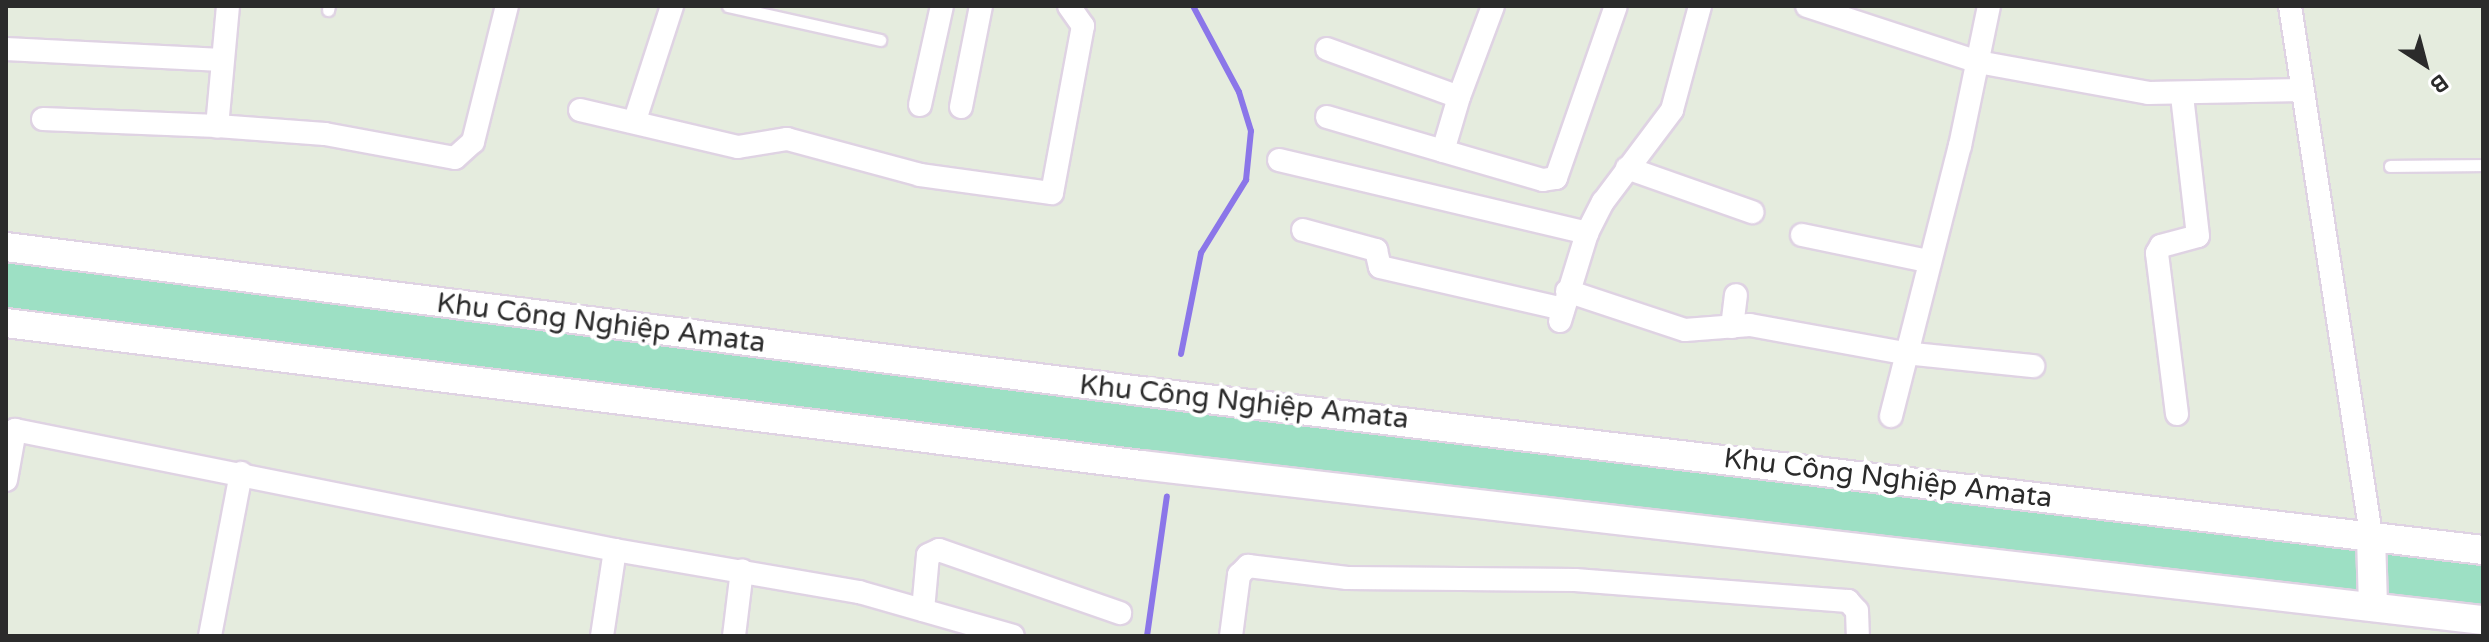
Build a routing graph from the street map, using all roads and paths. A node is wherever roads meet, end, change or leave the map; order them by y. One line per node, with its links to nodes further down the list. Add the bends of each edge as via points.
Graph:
1 (228, 6): 17 (street)
2 (507, 6): 28 (street, via 473,142 455,158 325,134)
3 (672, 6): 27 (street)
4 (728, 6): 14 (lane)
5 (942, 6): 22 (street)
6 (981, 6): 23 (street)
7 (1069, 6): 27 (street, via 1083,26 1052,193 920,175 787,139 738,147)
8 (1493, 6): 21 (street)
9 (1616, 6): 29 (street, via 1556,178 1543,180)
10 (1700, 6): 33 (street, via 1672,110)
11 (1807, 6): 18 (street)
12 (1989, 6): 18 (street)
13 (2290, 6): 19 (street)
14 (880, 40)
15 (6, 49): 17 (street)
16 (1327, 49): 21 (street)
17 (222, 60): 28 (street)
18 (1978, 62): 20 (street); 40 (street)
19 (2302, 90): 20 (street); 52 (street)
20 (2182, 96): 47 (street, via 2198,236 2161,246 2157,253)
21 (1459, 97): 29 (street)
22 (920, 105)
23 (961, 107)
24 (580, 110): 27 (street)
25 (1327, 117): 29 (street)
26 (43, 119): 28 (street)
27 (635, 120)
28 (217, 126)
29 (1443, 151)
30 (1279, 160): 36 (street)
31 (2483, 165): 32 (lane)
32 (2390, 166)
33 (1627, 168): 34 (street); 36 (street)
34 (1752, 212)
35 (1303, 230): 42 (street, via 1376,250 1380,267)
36 (1587, 233): 42 (street)
37 (1802, 235): 40 (street)
38 (1878, 238): 40 (street)
39 (6, 247): 52 (street, Khu Công Nghiệp Amata, via 1165,394)
40 (1929, 256): 45 (street)
41 (1736, 295): 44 (street)
42 (1563, 307): 44 (street, via 1685,330)
43 (6, 323): 56 (street, via 1141,465)
44 (1732, 327): 45 (street, via 1750,325)
45 (1904, 353): 46 (street); 48 (street)
46 (2033, 366)
47 (2177, 414)
48 (1891, 416)
49 (11, 430): 50 (street); 51 (street)
50 (241, 473): 53 (street); 60 (street)
51 (6, 480)
52 (2371, 535): 54 (street, Khu Công Nghiệp Amata); 56 (street)
53 (615, 550): 55 (street); 61 (street)
54 (2483, 550)
55 (742, 570): 57 (street); 62 (street)
56 (2373, 607): 59 (street)
57 (923, 610): 58 (street, via 928,555 939,550); 63 (street)
58 (1120, 613)
59 (2483, 620)
60 (210, 636)
61 (602, 636)
62 (734, 636)
63 (1013, 636)
64 (1231, 636): 65 (street, via 1239,575 1248,566 1347,578 1575,580 1848,601 1857,611)
65 (1858, 636)

